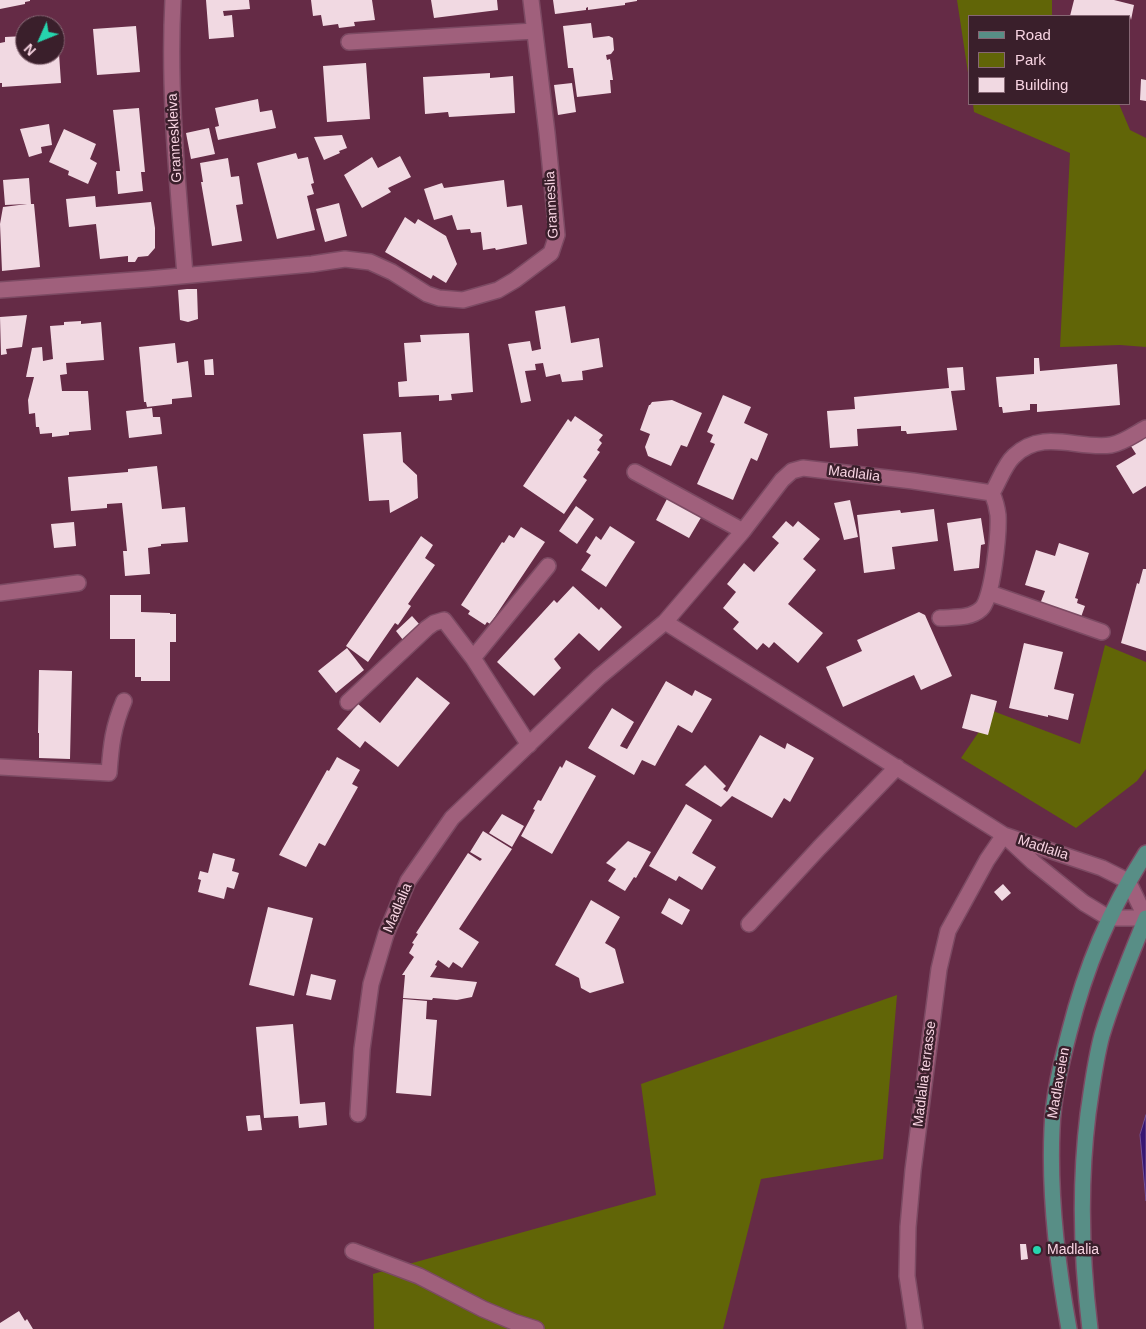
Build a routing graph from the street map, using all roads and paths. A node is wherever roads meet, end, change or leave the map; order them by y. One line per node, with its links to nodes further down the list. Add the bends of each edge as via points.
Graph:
1 (173, 0): 5 (street, Granneskleiva, via 175,142)
2 (531, 0): 3 (street, Granneslia)
3 (534, 31): 4 (street); 5 (street, Granneslia, via 556,216 554,246 546,258 498,290 463,300 427,294 370,262 345,259)
4 (349, 42)
5 (185, 275): 6 (street)
6 (0, 290)
7 (1146, 428): 9 (street, via 1113,444 1058,441 1032,446 1012,457)
8 (636, 472): 10 (street)
9 (992, 493): 10 (street, Madlalia, via 802,468 792,471 782,480); 13 (street, via 998,516)
10 (743, 530): 16 (street, Madlalia)
11 (548, 566): 18 (street)
12 (78, 582): 14 (street)
13 (990, 593): 15 (street, via 986,604 974,614); 17 (street)
14 (0, 594)
15 (940, 618)
16 (665, 622): 21 (street, Madlalia, via 598,677); 23 (street, Madlalia)
17 (1102, 632)
18 (473, 658): 20 (street, via 444,620 434,623); 21 (street)
19 (124, 701): 22 (street, via 112,734 109,774)
20 (348, 702)
21 (528, 745): 30 (street, Madlalia, via 452,818 408,881 386,934 371,984)
22 (0, 767)
23 (897, 767): 24 (street, Madlalia); 29 (street)
24 (1004, 835): 26 (street, Madlalia, via 1102,868); 27 (street, Madlalia, via 1077,897); 33 (street, Madlalia terrasse, via 948,931 939,969 908,1227 907,1276)
25 (1146, 852): 26 (main road, Madlaveien)
26 (1128, 881): 27 (main road, Madlaveien); 27 (street, via 1146,918)
27 (1109, 918): 34 (main road, Madlaveien, via 1076,1005 1060,1068 1052,1128 1054,1218)
28 (1146, 918): 35 (main road, via 1120,980 1102,1036 1093,1079 1082,1195 1084,1275)
29 (749, 924)
30 (358, 1114)
31 (353, 1251): 32 (street)
32 (536, 1329)
33 (915, 1329)
34 (1069, 1329)
35 (1090, 1329)

